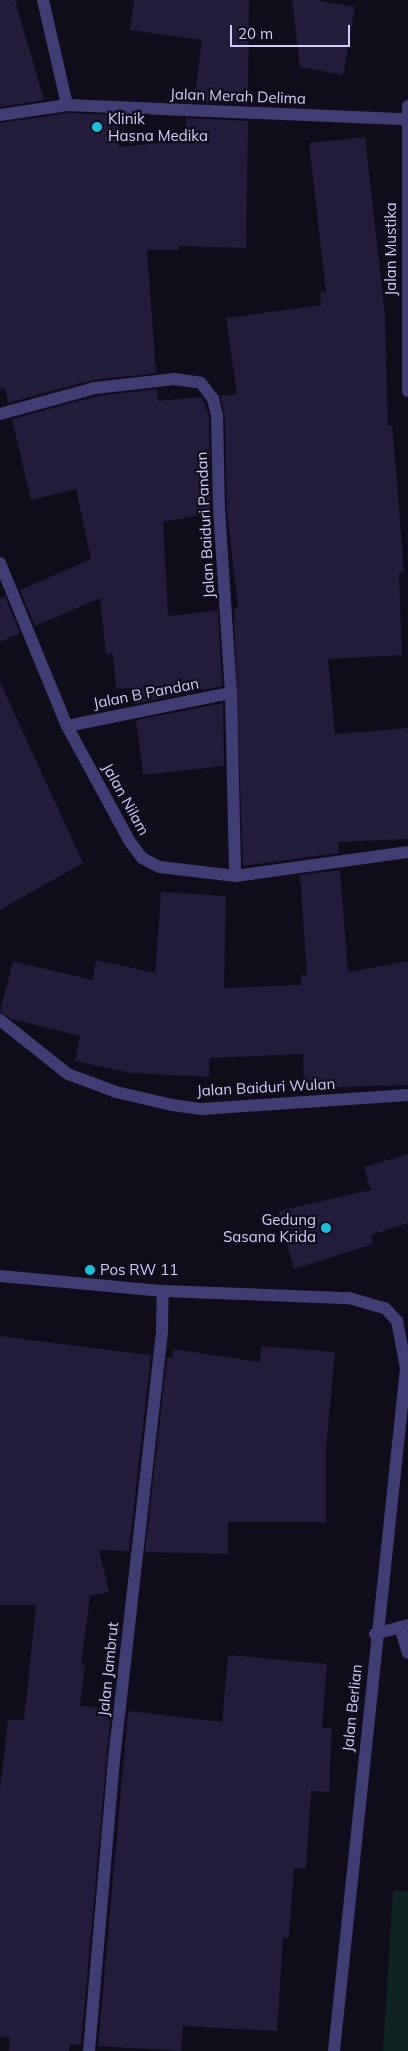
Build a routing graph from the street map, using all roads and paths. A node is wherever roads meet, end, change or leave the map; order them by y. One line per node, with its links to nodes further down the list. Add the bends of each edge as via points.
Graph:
1 (43, 0): 2 (street)
2 (68, 105): 3 (street, Jalan Merah Delima); 4 (street, Jalan Merah Delima)
3 (407, 113): 5 (street, Jalan Mustika)
4 (0, 115)
5 (408, 391)
6 (0, 414): 8 (street, Jalan Baiduri Pandan, via 95,388 174,379 191,380 207,387 218,415 219,508)
7 (0, 563): 9 (street, Jalan Nilam)
8 (231, 693): 9 (street, Jalan B Pandan); 11 (street, Jalan Baiduri Pandan)
9 (67, 726): 11 (street, Jalan Nilam, via 130,842 142,858 160,867)
10 (408, 852): 11 (street, Jalan Nilam)
11 (235, 876)
12 (0, 1020): 13 (street, Jalan Baiduri Wulan, via 68,1074 116,1092 172,1105 202,1109)
13 (408, 1094)
14 (0, 1276): 15 (street, Jalan Berlian)
15 (163, 1291): 16 (street, Jalan Berlian, via 349,1298 369,1302 385,1308 397,1321); 20 (street, Jalan Jambrut, via 162,1330 114,1760)
16 (407, 1367): 18 (street, Jalan Berlian)
17 (404, 1626): 18 (street); 19 (street)
18 (375, 1634): 21 (street, Jalan Berlian)
19 (408, 1653)
20 (89, 2051)
21 (334, 2051)

